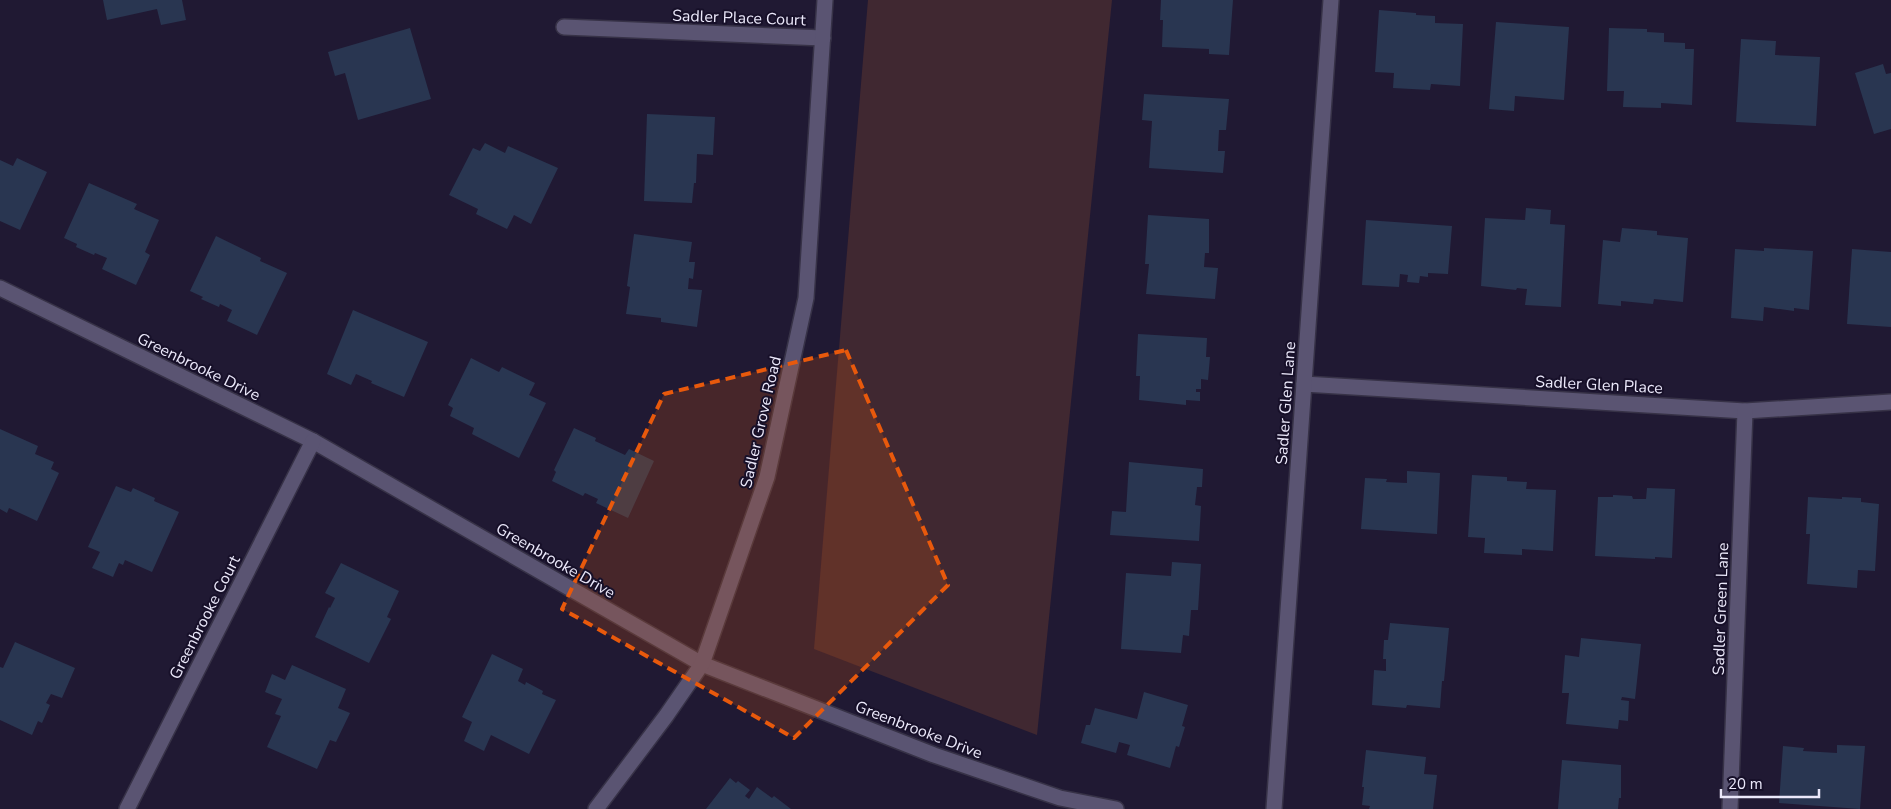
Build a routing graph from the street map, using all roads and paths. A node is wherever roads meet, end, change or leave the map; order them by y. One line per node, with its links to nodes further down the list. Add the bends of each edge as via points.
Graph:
1 (825, 0): 4 (street, Sadler Grove Road)
2 (1331, 0): 6 (street, Sadler Glen Lane)
3 (564, 27): 4 (street, Sadler Place Court)
4 (823, 38): 10 (street, Sadler Grove Road, via 804,308 767,477)
5 (0, 288): 9 (street, Greenbrooke Drive)
6 (1304, 384): 8 (street, Sadler Glen Place); 14 (street, Sadler Glen Lane)
7 (1891, 402): 8 (street, Sadler Glen Place)
8 (1745, 410): 15 (street, Sadler Green Lane)
9 (313, 441): 10 (street, Greenbrooke Drive); 11 (street, Greenbrooke Court)
10 (702, 664): 12 (street, Sadler Grove Road); 13 (street, Greenbrooke Drive, via 934,755 1060,798)
11 (127, 809)
12 (596, 809)
13 (1116, 809)
14 (1274, 809)
15 (1730, 809)

